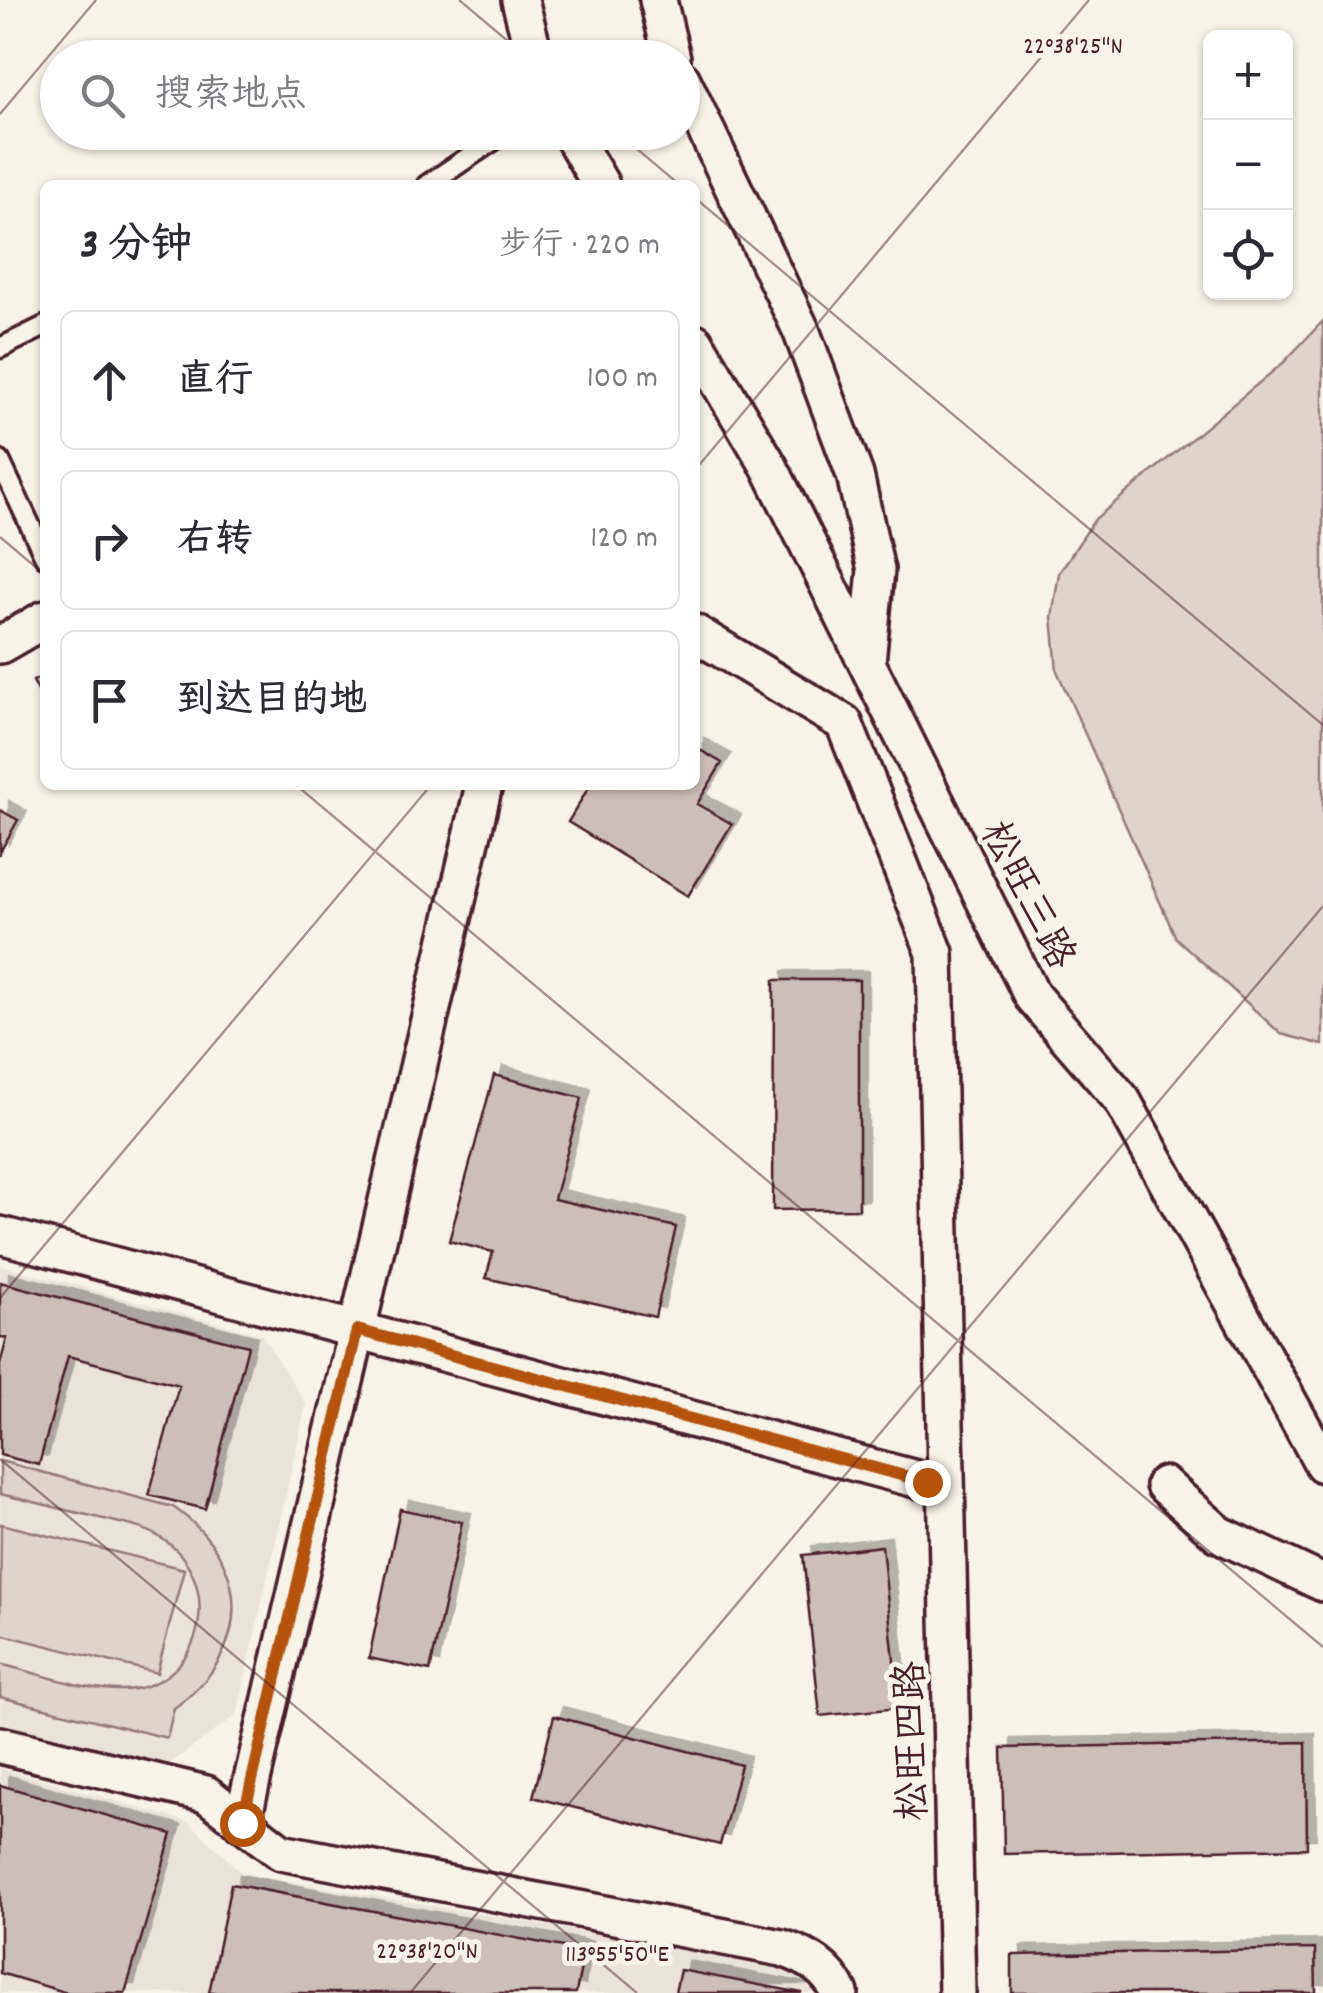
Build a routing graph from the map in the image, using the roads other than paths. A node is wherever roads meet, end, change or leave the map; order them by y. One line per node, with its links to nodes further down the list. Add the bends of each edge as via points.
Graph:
1 (520, 0): 3 (street)
2 (658, 0): 4 (street)
3 (530, 40)
4 (668, 40)
5 (700, 118): 18 (street, via 801,330 855,475 876,570)
6 (479, 150): 8 (lane)
7 (581, 150): 9 (street)
8 (434, 180)
9 (598, 180)
10 (40, 328): 11 (lane)
11 (0, 348)
12 (700, 350): 18 (street, 松旺三路, via 770,466)
13 (0, 461): 14 (lane)
14 (40, 547)
15 (40, 622): 17 (street)
16 (700, 636): 24 (street, 松旺四路, via 844,723 935,953)
17 (1, 642)
18 (867, 664): 22 (street, 松旺三路, via 1032,996 1122,1100)
19 (483, 790): 21 (street)
20 (0, 1235): 21 (street)
21 (357, 1330): 24 (street); 27 (street)
22 (1323, 1464)
23 (1164, 1484): 25 (street, via 1218,1534)
24 (946, 1487): 29 (street, 松旺四路)
25 (1323, 1583)
26 (0, 1746): 27 (street, via 206,1794)
27 (242, 1823): 28 (street, via 280,1852 782,1948 808,1956)
28 (840, 1993)
29 (957, 1993)

